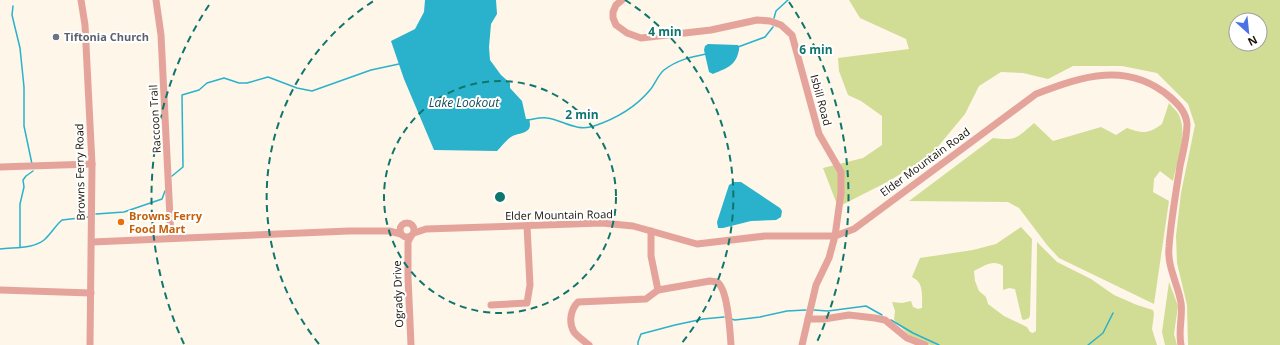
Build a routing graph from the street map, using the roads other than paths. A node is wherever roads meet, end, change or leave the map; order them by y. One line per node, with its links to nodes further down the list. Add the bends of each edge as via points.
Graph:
1 (81, 0): 4 (street, Browns Ferry Road, via 85,25)
2 (156, 0): 12 (street, Raccoon Trail, via 161,33)
3 (622, 0): 11 (street, Isbill Road, via 613,12 616,25 627,33 641,38 711,30 757,20 770,21 792,35 819,134 841,172)
4 (92, 164): 5 (street); 13 (street, Browns Ferry Road)
5 (0, 167)
6 (402, 225): 8 (street, Elder Mountain Road); 10 (street, via 400,229); 10 (street, Elder Mountain Road, via 408,222)
7 (528, 226): 9 (street, Elder Mountain Road, via 602,223 633,226); 10 (street, Elder Mountain Road, via 426,229); 17 (street, via 530,285 527,304)
8 (389, 231): 10 (street, Elder Mountain Road); 12 (street, Elder Mountain Road)
9 (651, 231): 11 (street, Elder Mountain Road, via 697,244 765,236); 15 (street, via 651,256)
10 (409, 235): 20 (street, Ogrady Drive)
11 (835, 236): 18 (street, Isbill Road, via 829,258 816,285); 25 (street, Elder Mountain Road, via 854,229 1036,94 1067,82 1111,74 1135,77 1166,93 1176,102 1186,118 1169,248 1172,275 1181,303)
12 (171, 238): 13 (street, Elder Mountain Road)
13 (92, 242): 16 (street, Browns Ferry Road)
14 (0, 290): 16 (street)
15 (658, 290): 21 (street, via 646,299 578,302 572,308 571,320 574,331); 22 (street, via 710,281 720,283)
16 (90, 293): 19 (street, Browns Ferry Road)
17 (491, 305)
18 (808, 319): 23 (street, Isbill Road); 24 (street, via 849,315 885,320 907,338)
19 (90, 345)
20 (411, 345)
21 (589, 345)
22 (732, 345)
23 (802, 345)
24 (925, 345)
25 (1181, 345)

